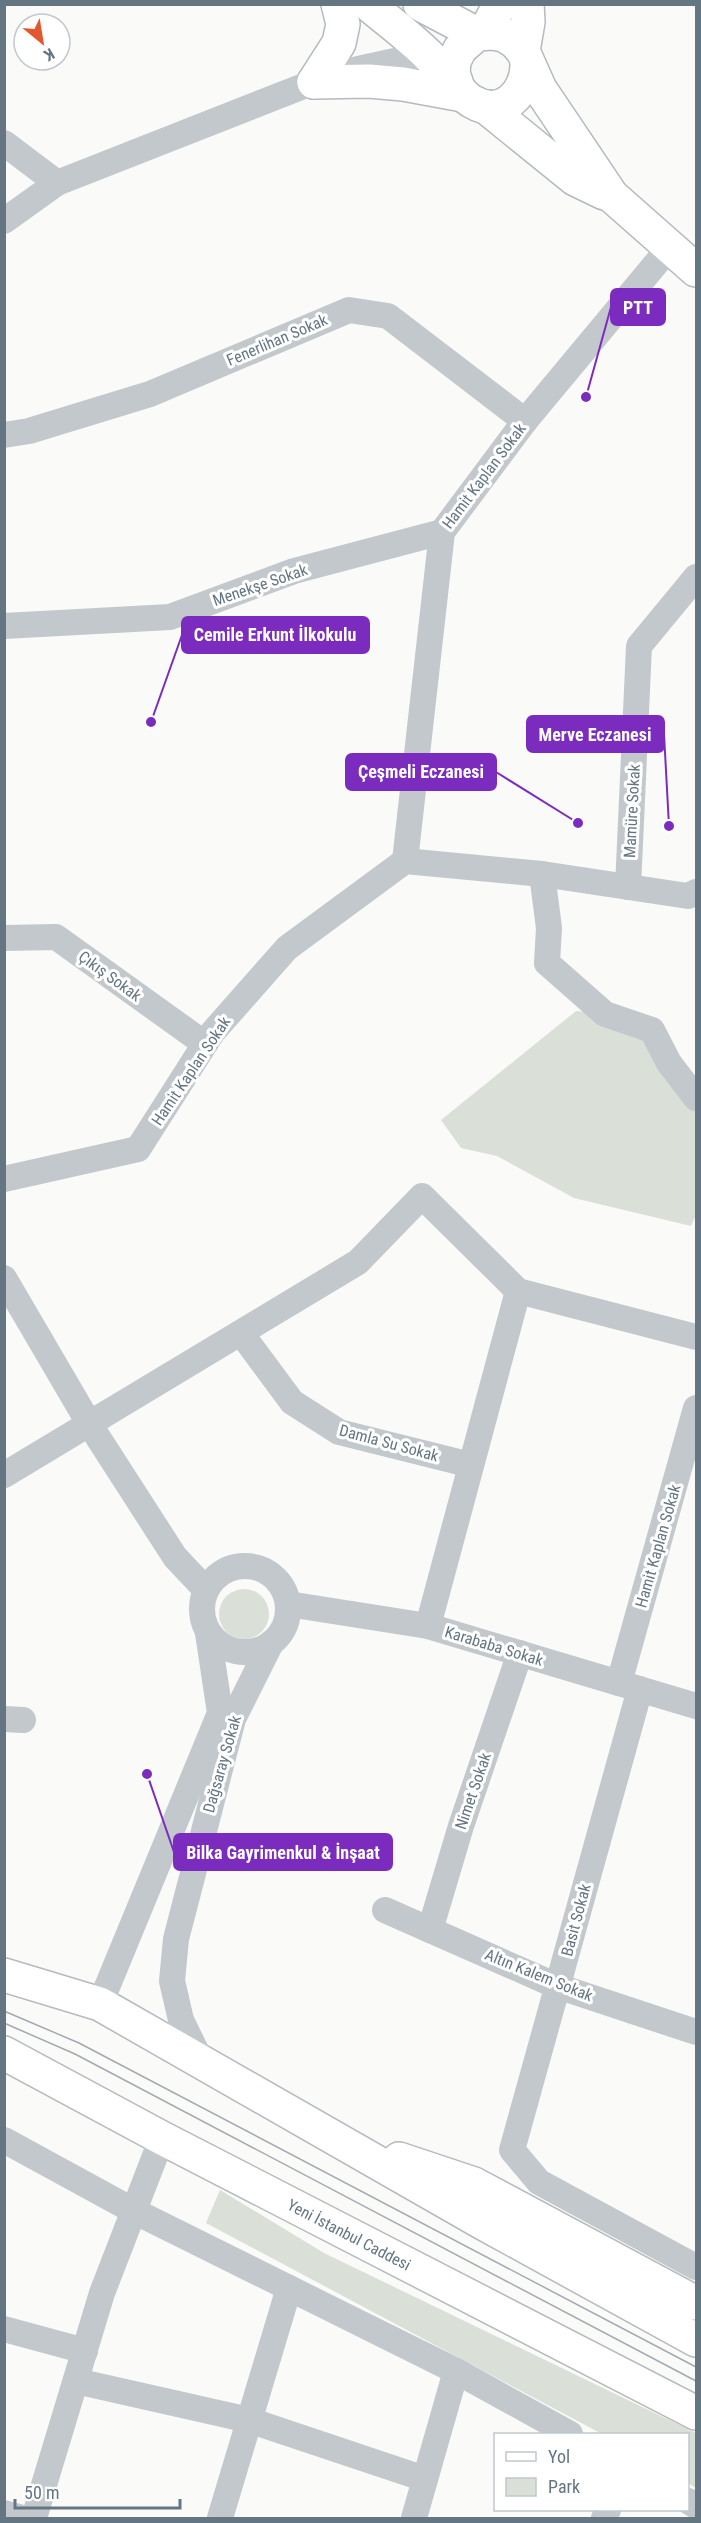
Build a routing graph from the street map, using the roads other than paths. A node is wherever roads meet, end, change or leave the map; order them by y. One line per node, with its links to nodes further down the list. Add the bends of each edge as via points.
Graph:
1 (338, 4): 9 (main road, via 343,24 339,43)
2 (368, 4): 7 (main road)
3 (464, 4): 5 (main road)
4 (527, 4): 8 (main road)
5 (420, 5): 6 (main road)
6 (487, 24): 8 (main road, via 515,42); 10 (main road, via 460,49 454,61 453,73)
7 (427, 54): 9 (street); 10 (main road)
8 (525, 57): 10 (main road, via 524,86 508,103); 13 (main road, via 540,89)
9 (314, 82): 10 (main road, via 392,83); 12 (street)
10 (469, 96): 13 (main road, via 575,179)
11 (4, 143): 12 (street)
12 (57, 183): 14 (street)
13 (612, 196): 15 (main road)
14 (4, 221)
15 (669, 248): 16 (main road); 17 (street, Hamit Kaplan Sokak)
16 (696, 270)
17 (525, 421): 18 (street, Fenerlihan Sokak, via 388,316 349,310 150,394); 19 (street, Hamit Kaplan Sokak)
18 (4, 435)
19 (441, 532): 21 (street, Menekşe Sokak, via 294,571 170,617); 22 (street, Hamit Kaplan Sokak)
20 (696, 577): 24 (street, Mamüre Sokak, via 639,646)
21 (4, 626)
22 (405, 861): 23 (street); 27 (street, Hamit Kaplan Sokak, via 287,948)
23 (542, 874): 24 (street); 28 (street, via 549,928 547,963 606,1014 652,1030 669,1063)
24 (628, 887): 25 (street, via 688,896)
25 (696, 892)
26 (4, 938): 27 (street, Çıkış Sokak, via 56,937)
27 (205, 1044): 29 (street, Hamit Kaplan Sokak, via 138,1149)
28 (696, 1098)
29 (4, 1179)
30 (4, 1278): 35 (street)
31 (518, 1291): 32 (street, via 422,1197 358,1262); 33 (street); 36 (street)
32 (241, 1333): 35 (street); 36 (street, Damla Su Sokak, via 292,1402 339,1432)
33 (696, 1337)
34 (696, 1408): 44 (street, Hamit Kaplan Sokak)
35 (90, 1425): 37 (street); 38 (street, via 175,1557)
36 (471, 1465): 40 (street)
37 (4, 1475)
38 (206, 1590): 39 (street, via 220,1573 248,1565 275,1577); 41 (street, via 201,1607)
39 (288, 1604): 40 (street, Karababa Sokak); 42 (street, via 287,1619)
40 (428, 1626): 43 (street, Karababa Sokak)
41 (208, 1633): 42 (street, via 223,1646 243,1652); 50 (street, Dağsaray Sokak, via 220,1713)
42 (271, 1643): 53 (street, Dağsaray Sokak, via 233,1719 176,1939 172,1981 181,2020)
43 (520, 1653): 44 (street, Karababa Sokak); 47 (street, Nimet Sokak)
44 (629, 1686): 45 (street, Karababa Sokak); 49 (street, Basit Sokak)
45 (696, 1706)
46 (385, 1910): 47 (street, Altın Kalem Sokak)
47 (430, 1930): 49 (street, Altın Kalem Sokak)
48 (4, 1975): 50 (main road)
49 (557, 1986): 51 (street, Altın Kalem Sokak); 58 (street, Basit Sokak, via 512,2150 539,2182)
50 (100, 2004): 53 (main road)
51 (696, 2032)
52 (4, 2053): 54 (main road, Yeni İstanbul Caddesi)
53 (202, 2063): 55 (main road)
54 (162, 2138): 57 (street); 66 (main road, Yeni İstanbul Caddesi)
55 (334, 2138): 60 (main road, via 474,2184); 62 (main road)
56 (4, 2140): 57 (street)
57 (134, 2211): 59 (street); 63 (street, via 102,2293)
58 (696, 2267)
59 (289, 2288): 64 (street); 67 (street)
60 (696, 2303)
61 (4, 2329): 63 (street)
62 (696, 2340)
63 (85, 2351): 65 (street)
64 (456, 2371): 68 (street); 69 (street)
65 (76, 2381): 67 (street); 72 (street)
66 (696, 2413)
67 (249, 2420): 69 (street); 73 (street)
68 (568, 2433)
69 (424, 2479): 74 (street)
70 (4, 2512): 71 (street)
71 (23, 2518)
72 (34, 2518)
73 (220, 2518)
74 (414, 2518)

